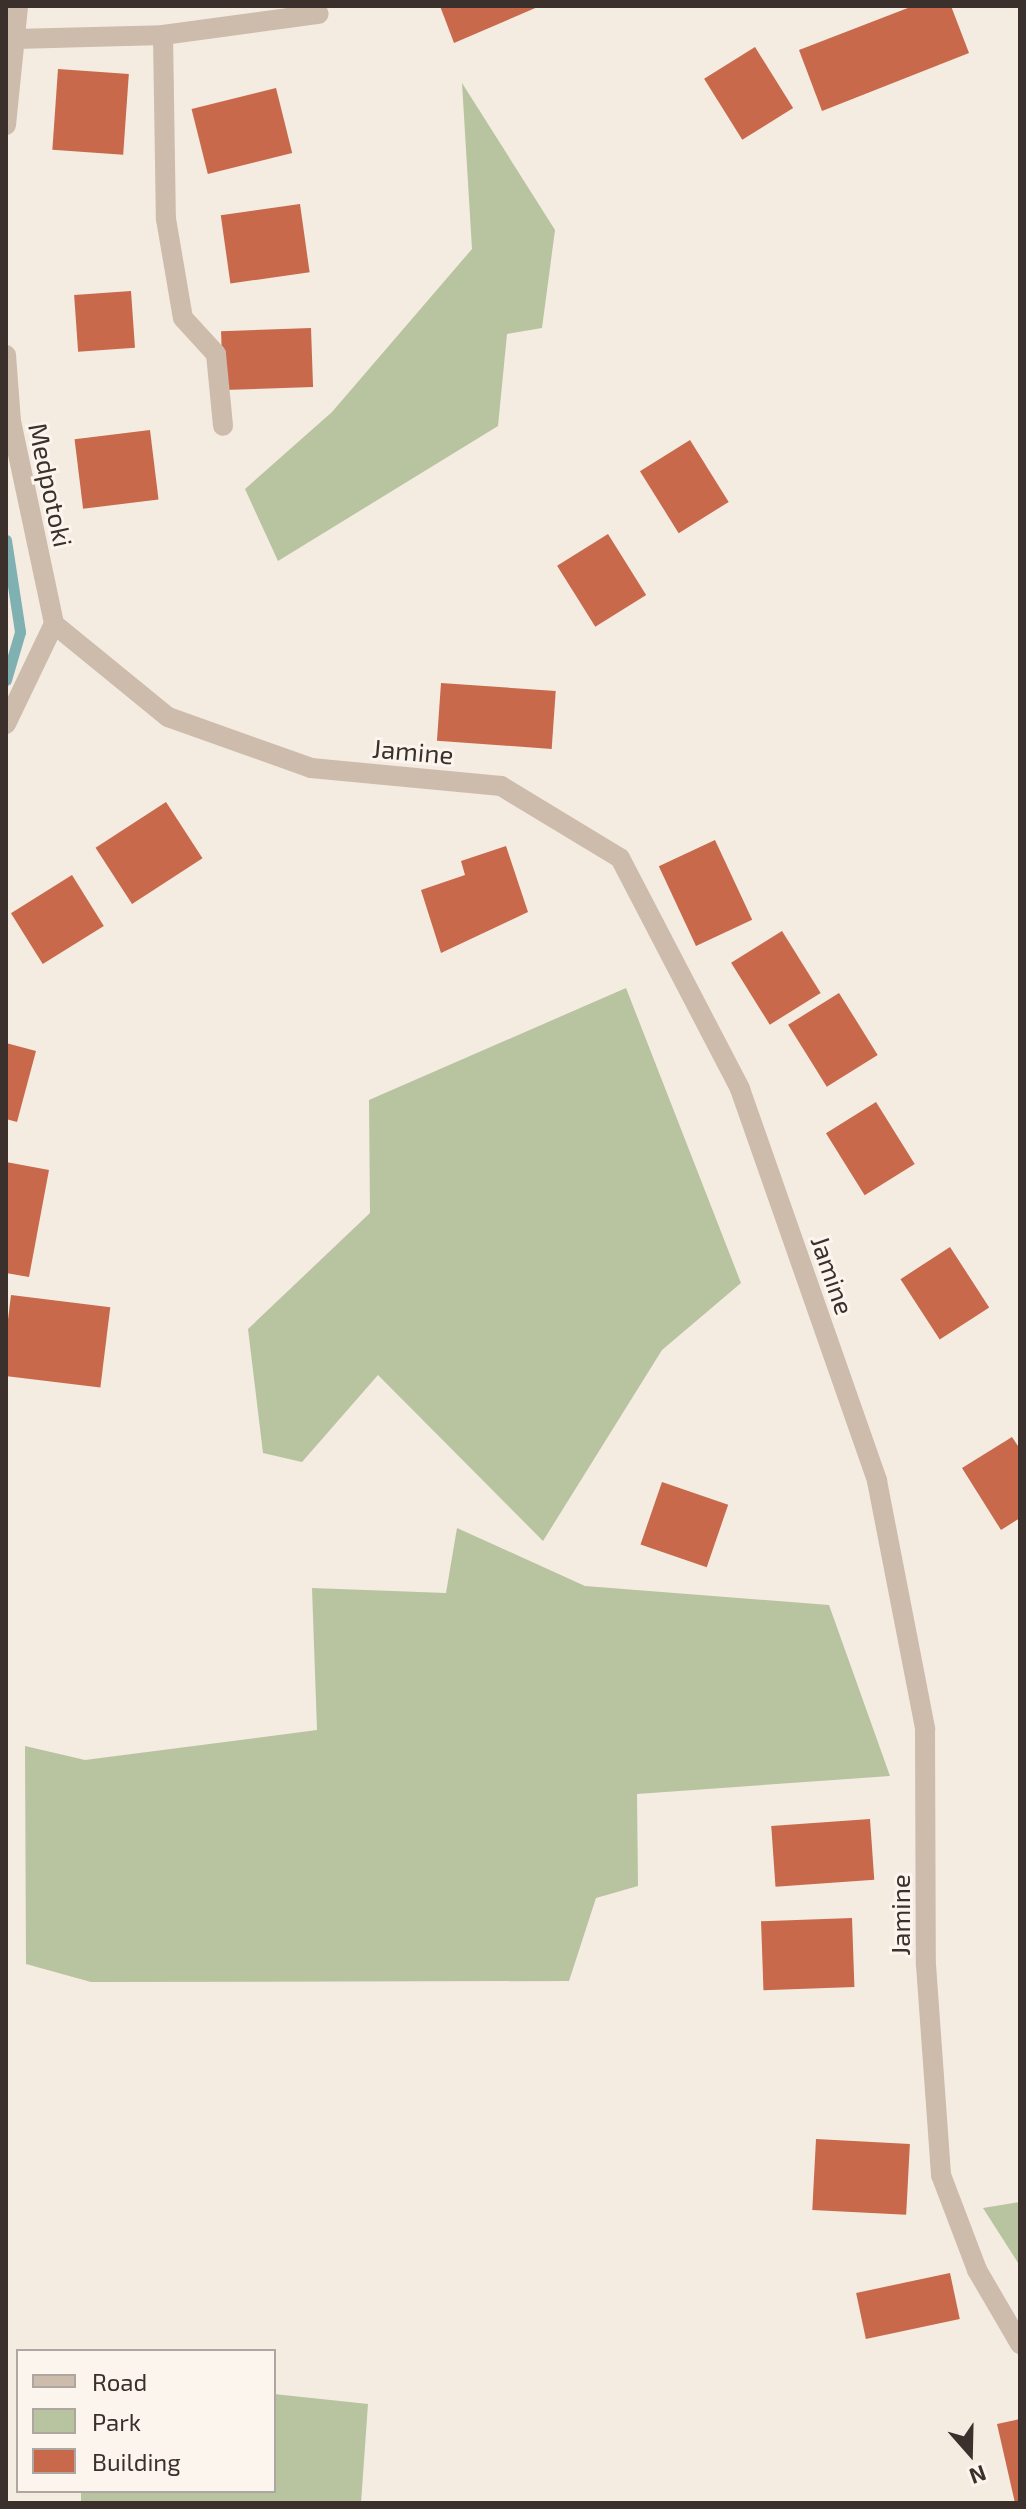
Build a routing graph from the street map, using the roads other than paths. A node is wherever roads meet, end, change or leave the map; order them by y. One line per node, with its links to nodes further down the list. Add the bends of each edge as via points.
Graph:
1 (18, 6): 4 (street)
2 (319, 14): 3 (street)
3 (163, 35): 4 (street); 7 (street, via 166,219 183,318 216,354)
4 (15, 39): 5 (street)
5 (6, 125)
6 (6, 355): 8 (street, Medpotoki, via 11,421)
7 (223, 426)
8 (54, 624): 9 (street); 10 (street, Jamine, via 168,717 311,768 501,786 620,858 740,1089 877,1481 925,1729 926,1965 941,2175 977,2270)
9 (6, 724)
10 (1020, 2344)

